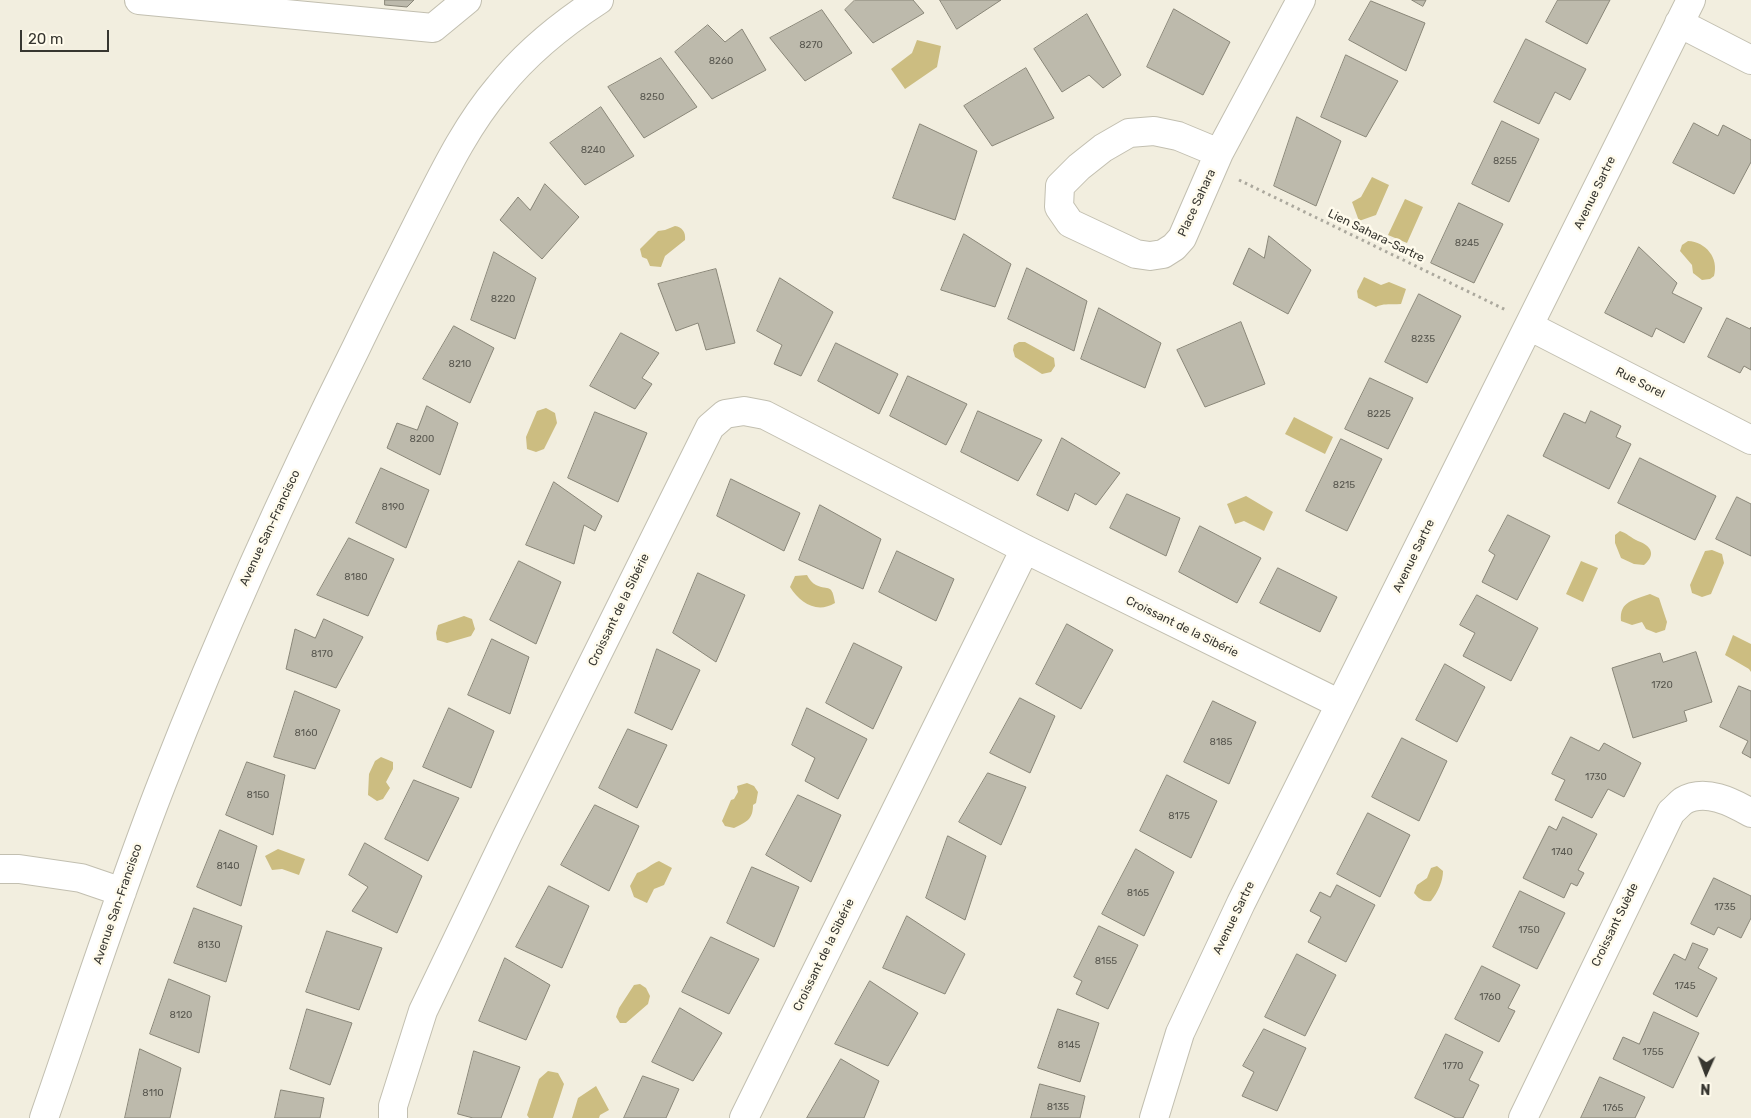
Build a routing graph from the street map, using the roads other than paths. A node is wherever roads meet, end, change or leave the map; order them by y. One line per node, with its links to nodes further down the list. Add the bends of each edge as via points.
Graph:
1 (139, 0): 2 (street, via 433,28)
2 (467, 0)
3 (599, 0): 14 (street, Avenue San-Francisco, via 559,28 521,63 499,87 454,155 326,406 270,526 188,716)
4 (1301, 0): 7 (street, Place Sahara)
5 (1685, 12): 6 (street); 8 (street, Avenue Sartre)
6 (1751, 60)
7 (1216, 160): 7 (street, Place Sahara, via 1182,238 1163,254 1136,254 1070,223 1059,207 1060,186 1103,148 1129,133 1154,131 1178,136)
8 (1528, 326): 9 (street, Rue Sorel); 11 (street, Avenue Sartre)
9 (1751, 440)
10 (1025, 550): 11 (street, Croissant de la Sibérie); 16 (street, Croissant de la Sibérie, via 765,415 744,411 725,414 710,427 423,1011); 17 (street, Croissant de la Sibérie)
11 (1340, 704): 18 (street, Avenue Sartre, via 1180,1033)
12 (1751, 813): 19 (street, Croissant Suède, via 1732,802 1701,796 1683,801 1671,812)
13 (0, 868): 14 (street, via 81,878)
14 (122, 892): 15 (street, Avenue San-Francisco)
15 (44, 1118)
16 (393, 1118)
17 (744, 1118)
18 (1154, 1118)
19 (1523, 1118)

